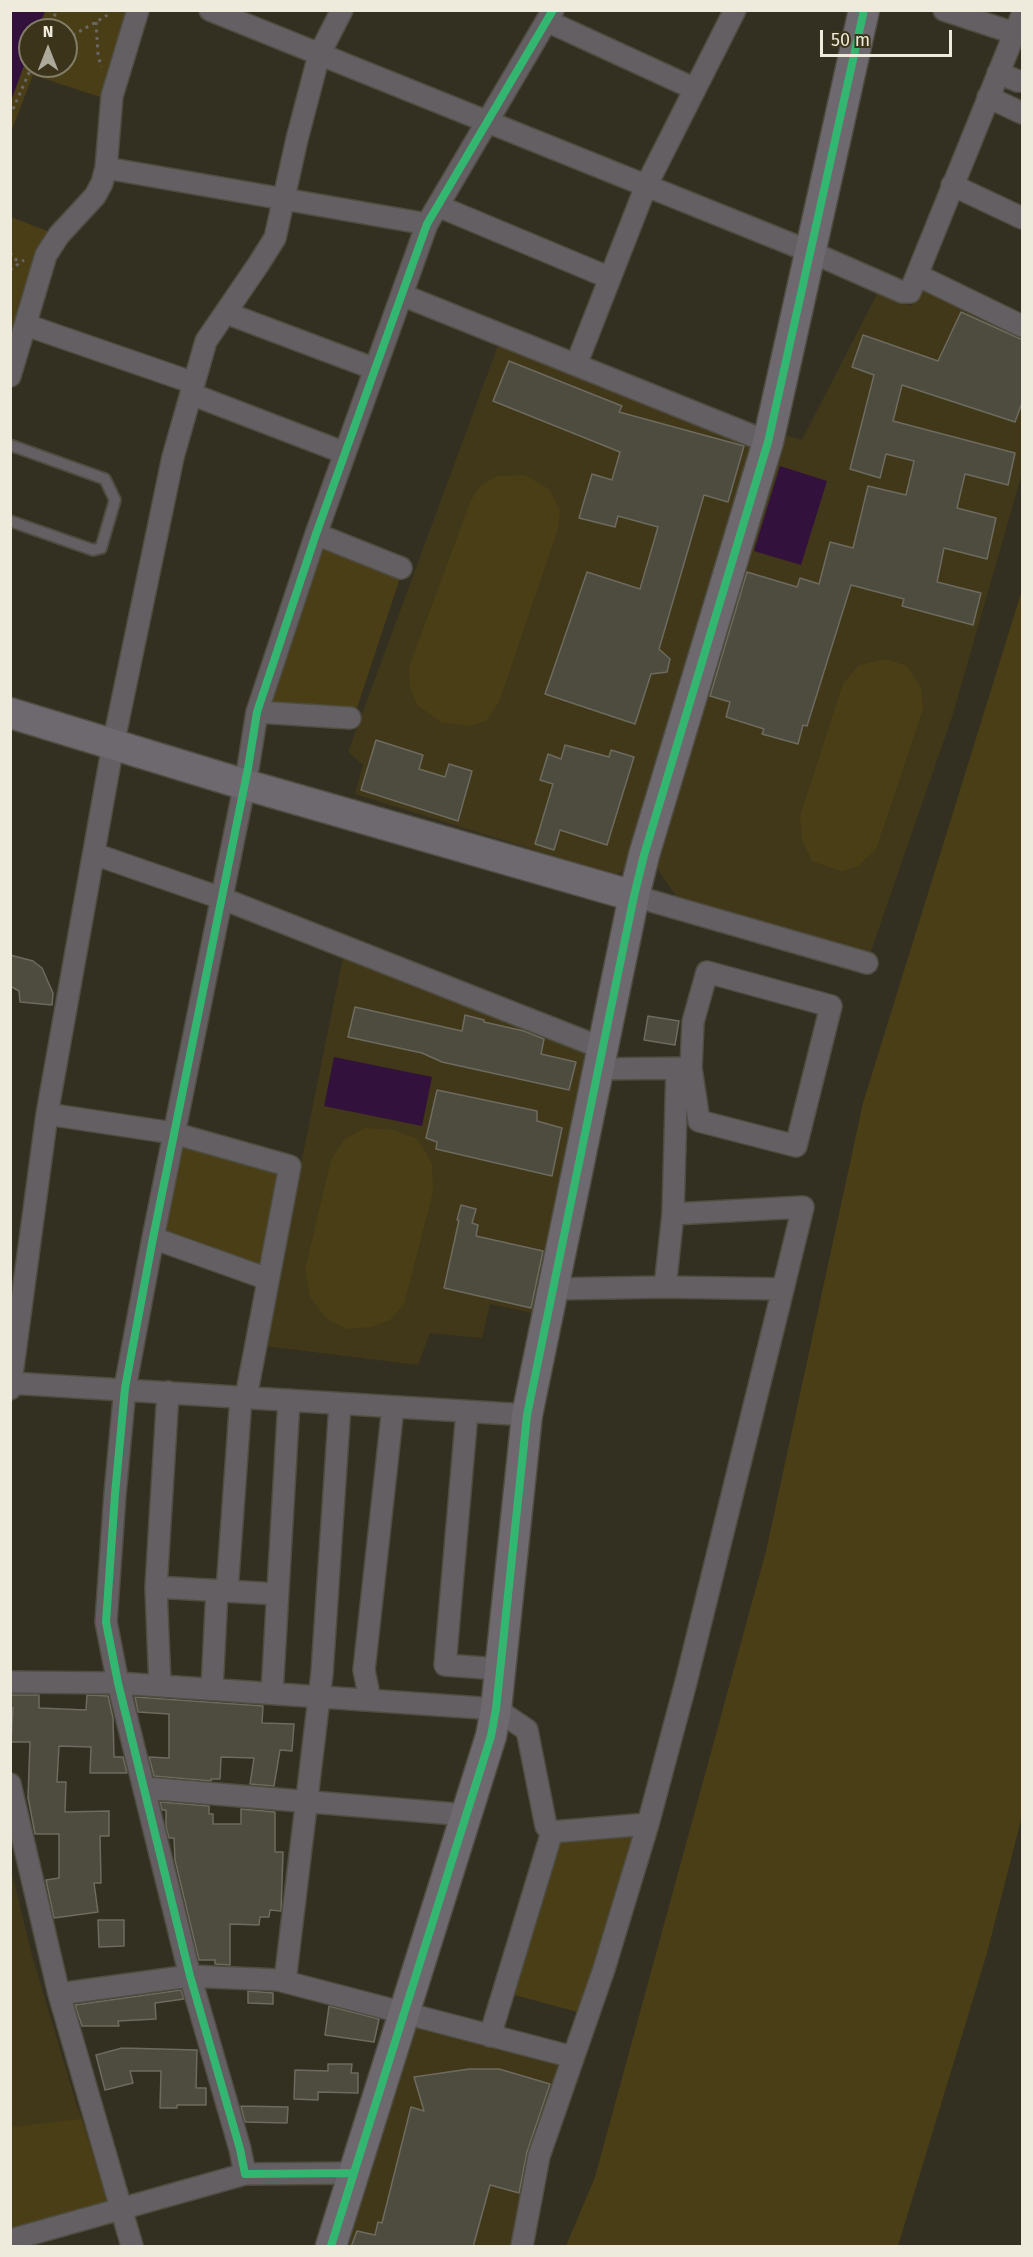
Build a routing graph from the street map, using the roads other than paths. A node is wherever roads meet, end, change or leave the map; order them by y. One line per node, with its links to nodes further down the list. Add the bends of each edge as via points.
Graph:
1 (138, 10): 16 (street, via 112,96)
2 (210, 10): 9 (street)
3 (342, 10): 9 (street)
4 (735, 10): 12 (street)
5 (864, 10): 23 (street)
6 (944, 10): 8 (street)
7 (550, 16): 12 (street); 15 (street)
8 (1018, 24): 10 (street)
9 (319, 55): 15 (street); 19 (street)
10 (998, 73): 11 (street); 13 (street)
11 (1023, 81)
12 (695, 89): 18 (street)
13 (988, 97): 14 (street); 17 (street)
14 (1023, 113)
15 (486, 122): 18 (street); 20 (street)
16 (106, 168): 19 (street); 28 (street, via 95,196 46,255)
17 (952, 185): 21 (street); 24 (street)
18 (646, 186): 23 (street); 25 (street)
19 (285, 198): 22 (street); 27 (street, via 274,238)
20 (438, 206): 22 (street); 25 (street)
21 (1023, 218)
22 (427, 224): 26 (street)
23 (811, 252): 24 (street, via 902,292 910,292); 34 (street)
24 (917, 275): 29 (street)
25 (610, 278): 30 (street)
26 (402, 295): 30 (street); 31 (street)
27 (226, 312): 31 (street); 33 (street, via 206,341)
28 (26, 325): 32 (street); 33 (street)
29 (1023, 326)
30 (576, 364): 34 (street)
31 (375, 369): 36 (street)
32 (10, 376)
33 (192, 389): 36 (street); 43 (street, via 173,457)
34 (768, 442): 46 (street)
35 (10, 445): 37 (lane, via 105,479 115,500 100,548 93,550)
36 (345, 453): 38 (street)
37 (10, 521)
38 (316, 534): 39 (street); 40 (street)
39 (401, 568)
40 (257, 712): 42 (street); 44 (street)
41 (10, 713): 43 (street)
42 (350, 718)
43 (113, 745): 44 (street); 45 (street)
44 (243, 784): 46 (street); 47 (street)
45 (94, 854): 47 (street); 51 (street)
46 (634, 897): 48 (street); 49 (street)
47 (221, 898): 49 (street); 52 (street)
48 (867, 963)
49 (599, 1059): 50 (street); 57 (street)
50 (684, 1068): 50 (street, via 707,972 831,1006 796,1146 699,1121); 53 (street)
51 (47, 1114): 52 (street); 59 (street)
52 (173, 1133): 54 (street); 55 (street, via 290,1166)
53 (673, 1214): 56 (street); 58 (street, via 803,1207)
54 (153, 1238): 55 (street); 60 (street)
55 (268, 1279): 63 (street)
56 (665, 1287): 57 (street); 58 (street)
57 (553, 1289): 68 (street)
58 (783, 1289): 85 (street)
59 (11, 1383): 60 (street); 61 (street)
60 (125, 1388): 62 (street); 74 (street, via 106,1622)
61 (10, 1389)
62 (168, 1392): 63 (street); 69 (street)
63 (243, 1397): 64 (street); 70 (street)
64 (289, 1400): 65 (street); 71 (street)
65 (340, 1404): 66 (street); 78 (street)
66 (393, 1407): 67 (street); 79 (street, via 364,1670)
67 (467, 1412): 68 (street); 72 (street, via 445,1665)
68 (527, 1415): 72 (street)
69 (156, 1587): 70 (street); 75 (street)
70 (222, 1590): 71 (street); 76 (street)
71 (277, 1594): 77 (street)
72 (500, 1669): 80 (street)
73 (10, 1682): 74 (street)
74 (118, 1683): 75 (street); 82 (street)
75 (160, 1686): 76 (street)
76 (212, 1689): 77 (street)
77 (272, 1693): 78 (street)
78 (319, 1696): 79 (street); 83 (street)
79 (370, 1700): 80 (street)
80 (496, 1709): 84 (street); 86 (street, via 527,1730 546,1826)
81 (10, 1784): 89 (street)
82 (145, 1788): 83 (street); 87 (street)
83 (307, 1801): 84 (street); 88 (street)
84 (467, 1815): 90 (street)
85 (648, 1824): 86 (street); 92 (street)
86 (552, 1832): 91 (street)
87 (190, 1976): 88 (street); 89 (street); 94 (street)
88 (285, 1981): 90 (street)
89 (59, 1994): 95 (street)
90 (405, 2014): 91 (street); 93 (street)
91 (490, 2036): 92 (street)
92 (573, 2057): 99 (street, via 539,2156)
93 (354, 2173): 94 (street); 98 (street)
94 (245, 2174): 95 (street)
95 (123, 2210): 96 (street); 97 (street)
96 (10, 2240)
97 (132, 2247)
98 (331, 2247)
99 (522, 2247)

